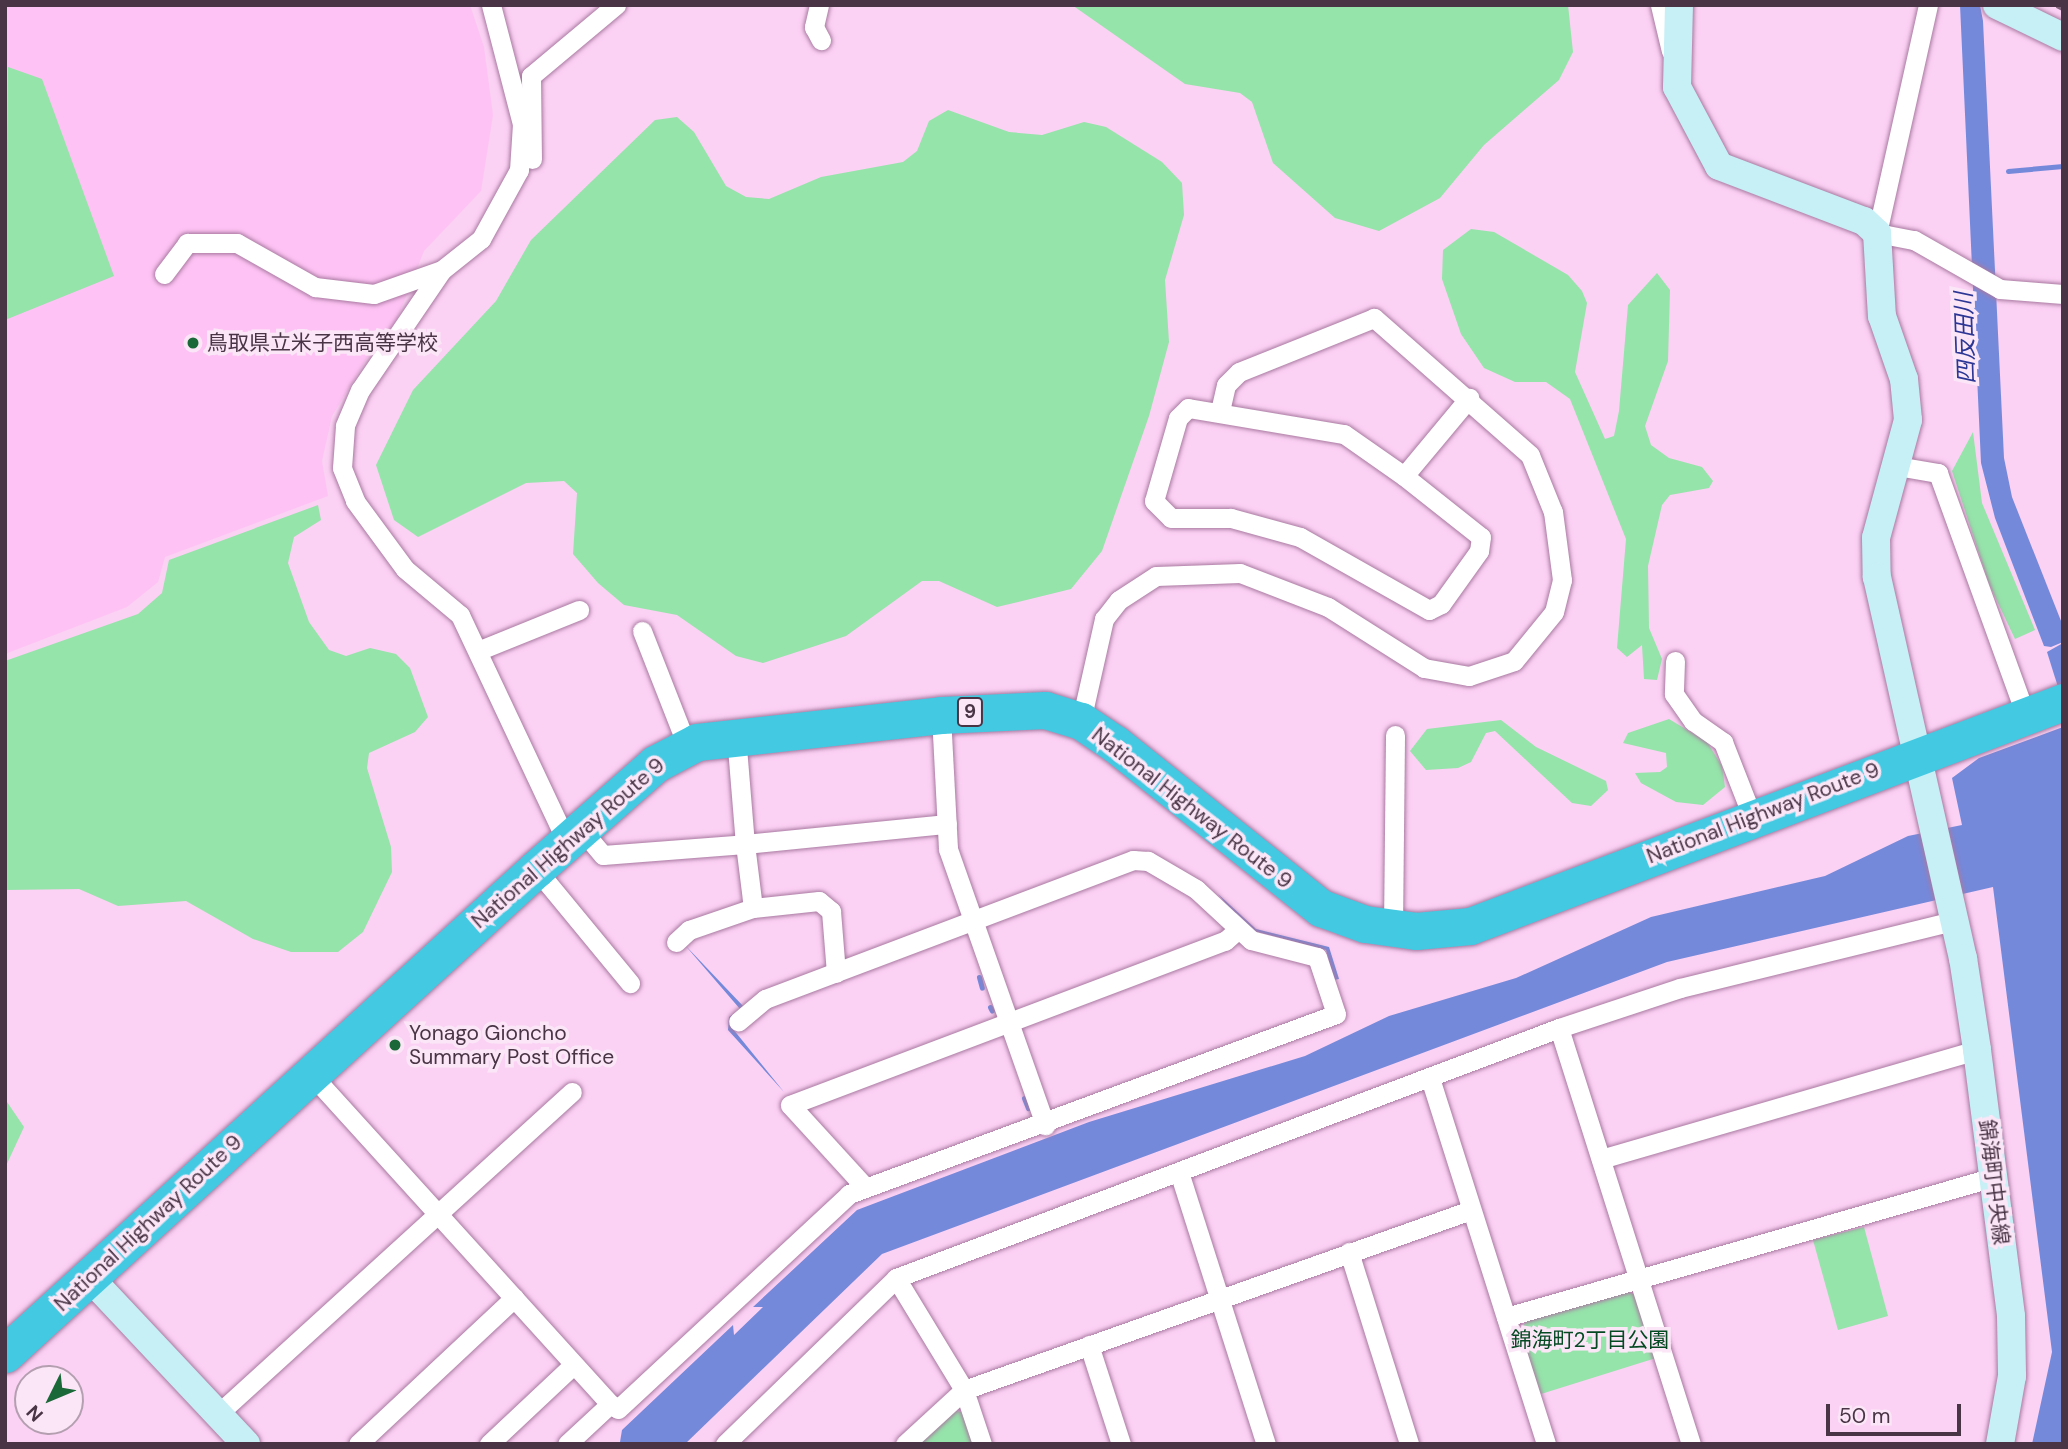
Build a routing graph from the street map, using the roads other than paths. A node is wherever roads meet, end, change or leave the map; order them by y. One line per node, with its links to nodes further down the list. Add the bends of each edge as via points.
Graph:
1 (491, 5): 11 (street, via 522,124)
2 (616, 5): 11 (street, via 531,76 534,153 531,165)
3 (819, 5): 9 (street, via 814,27)
4 (1660, 5): 10 (street)
5 (1679, 5): 10 (street)
6 (1928, 5): 12 (street)
7 (1997, 5): 8 (street)
8 (2063, 37)
9 (821, 40)
10 (1674, 62): 12 (street, via 1690,119 1728,173 1864,221)
11 (517, 176): 13 (street, via 481,239)
12 (1877, 233): 15 (street, via 1913,240 2000,289); 18 (street, 錦海町中央線, via 1882,316 1904,379 1908,421)
13 (442, 270): 14 (street, via 374,294 315,287 237,243 213,241 187,243); 22 (street, via 360,390 345,426 342,468 370,525 405,569 460,615)
14 (164, 274)
15 (2063, 294)
16 (1469, 398): 17 (street, via 1374,318 1238,372 1226,384); 19 (street); 27 (street, via 1530,455 1553,512 1559,596 1528,649 1491,671 1447,674 1424,668 1328,607 1240,573 1156,576 1119,600 1104,619)
17 (1220, 410): 19 (street, via 1345,434); 19 (street, via 1194,406 1178,418 1153,492 1164,515 1263,523 1335,555 1429,610 1441,604 1479,551 1481,537)
18 (1897, 466): 26 (street, via 1938,473); 31 (street, 錦海町中央線, via 1875,538 1877,577)
19 (1404, 476)
20 (579, 610): 22 (street)
21 (642, 631): 30 (street)
22 (481, 650): 34 (street)
23 (1675, 661): 32 (street, via 1674,694 1693,721 1723,741)
24 (2062, 703): 26 (highway, National Highway Route 9 / 9)
25 (941, 715): 27 (highway, National Highway Route 9 / 9, via 1023,709); 28 (highway, National Highway Route 9 / 9); 33 (street)
26 (2026, 716): 31 (highway, National Highway Route 9 / 9)
27 (1081, 721): 40 (highway, National Highway Route 9 / 9, via 1321,908)
28 (736, 735): 30 (highway, National Highway Route 9 / 9); 35 (street)
29 (1395, 735): 40 (street)
30 (687, 746): 34 (highway, National Highway Route 9 / 9, via 655,764)
31 (1914, 757): 32 (highway, National Highway Route 9 / 9); 38 (street, 錦海町中央線)
32 (1752, 816): 40 (highway, National Highway Route 9 / 9, via 1471,926)
33 (947, 824): 35 (street); 39 (street)
34 (574, 835): 35 (street, via 603,855); 36 (highway, National Highway Route 9 / 9)
35 (745, 844): 37 (street)
36 (536, 869): 44 (street); 49 (highway, National Highway Route 9 / 9)
37 (753, 908): 42 (street, via 689,930); 43 (street, via 782,900 827,905)
38 (1949, 909): 47 (street); 48 (street, 錦海町中央線)
39 (970, 923): 41 (street, via 1133,860 1148,861 1196,889); 43 (street); 46 (street)
40 (1393, 928)
41 (1236, 931): 46 (street, via 1225,941); 52 (street, via 1317,957 1336,1014)
42 (676, 942)
43 (836, 974): 45 (street, via 765,999)
44 (630, 983)
45 (738, 1023)
46 (1009, 1023): 52 (street); 56 (street, via 790,1105)
47 (1559, 1028): 50 (street); 53 (street)
48 (1977, 1050): 53 (street); 55 (street, 錦海町中央線)
49 (310, 1073): 58 (street); 61 (highway, National Highway Route 9 / 9)
50 (1430, 1078): 54 (street); 57 (street)
51 (572, 1092): 58 (street)
52 (1045, 1125): 56 (street)
53 (1601, 1160): 60 (street)
54 (1179, 1172): 62 (street); 63 (street)
55 (1994, 1177): 60 (street); 84 (street, 錦海町中央線, via 2011,1316 2012,1376)
56 (865, 1187): 70 (street, via 849,1194 618,1409)
57 (1471, 1210): 59 (street); 65 (street)
58 (438, 1214): 64 (street); 71 (street)
59 (1349, 1252): 63 (street); 81 (street)
60 (1637, 1276): 65 (street); 83 (street)
61 (90, 1278): 67 (highway, National Highway Route 9 / 9); 71 (street)
62 (896, 1278): 69 (street); 76 (street)
63 (1219, 1297): 66 (street); 80 (street)
64 (514, 1298): 68 (street); 73 (street)
65 (1506, 1317): 82 (street)
66 (1089, 1345): 69 (street); 79 (street)
67 (5, 1354)
68 (573, 1365): 70 (street); 74 (street)
69 (964, 1390): 77 (street); 78 (street)
70 (610, 1404): 75 (street)
71 (219, 1413): 72 (street)
72 (246, 1444)
73 (358, 1444)
74 (489, 1444)
75 (567, 1444)
76 (725, 1444)
77 (905, 1444)
78 (982, 1444)
79 (1121, 1444)
80 (1266, 1444)
81 (1409, 1444)
82 (1546, 1444)
83 (1691, 1444)
84 (2000, 1444)

